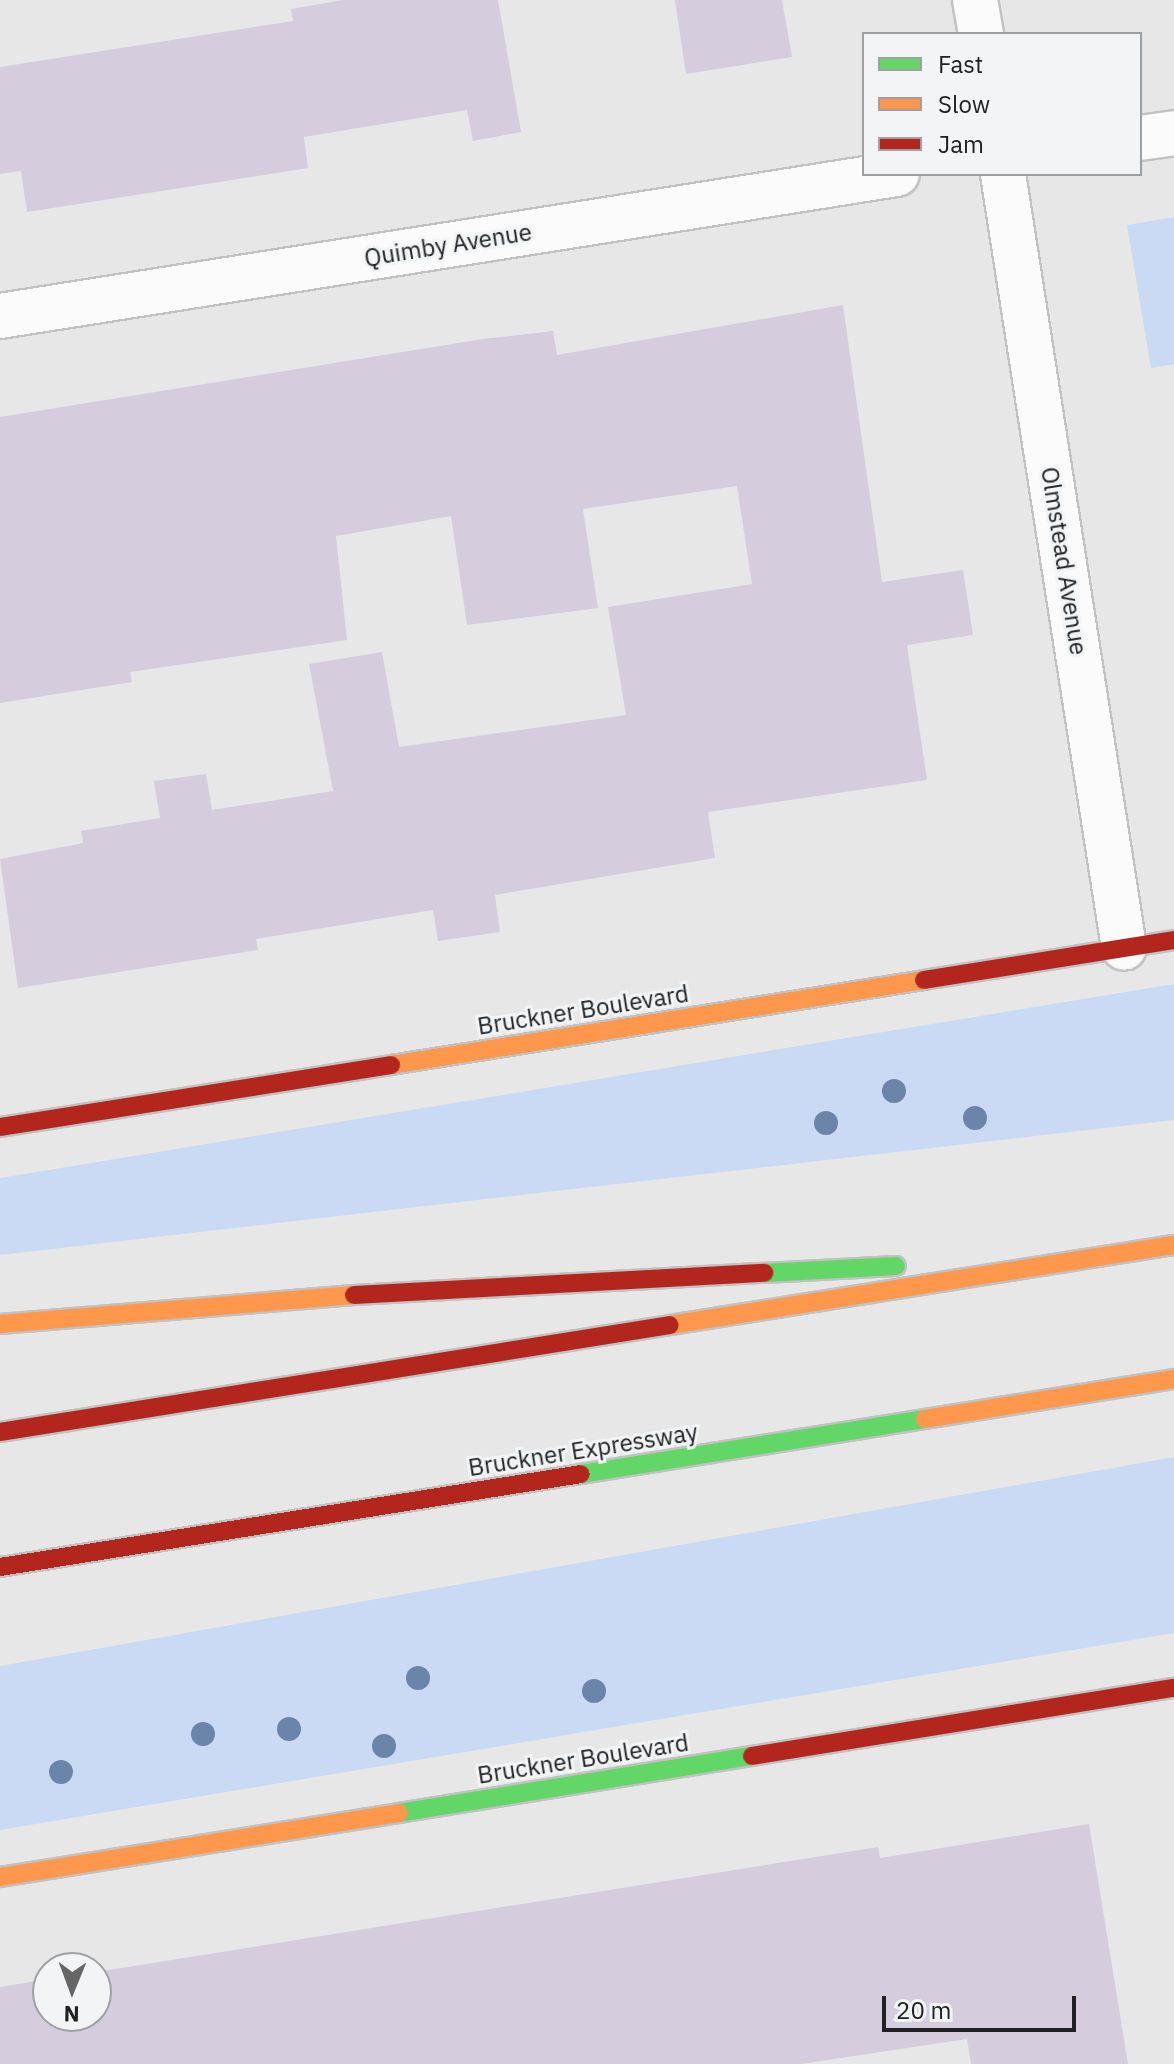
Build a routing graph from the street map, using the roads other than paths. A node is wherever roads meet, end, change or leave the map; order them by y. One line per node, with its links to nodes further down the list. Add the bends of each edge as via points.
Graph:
1 (975, 0): 2 (street)
2 (981, 32)
3 (1174, 133): 4 (street)
4 (1142, 138)
5 (884, 176): 7 (street, Quimby Avenue)
6 (1003, 176): 9 (street, Olmstead Avenue)
7 (0, 316)
8 (1174, 940): 9 (main road, Bruckner Boulevard)
9 (1124, 948): 10 (main road, Bruckner Boulevard)
10 (0, 1127)
11 (1174, 1245): 12 (main road)
12 (1122, 1255): 13 (main road, via 239,1301); 15 (main road)
13 (0, 1324)
14 (1174, 1379): 16 (main road, Bruckner Expressway)
15 (0, 1432)
16 (0, 1567)
17 (1174, 1688): 18 (main road, Bruckner Boulevard)
18 (0, 1877)

